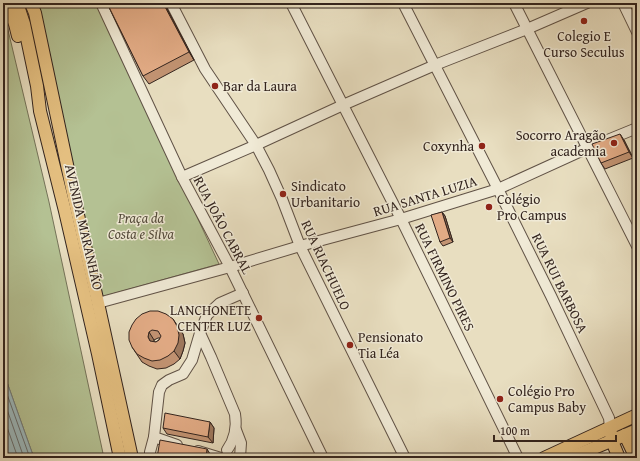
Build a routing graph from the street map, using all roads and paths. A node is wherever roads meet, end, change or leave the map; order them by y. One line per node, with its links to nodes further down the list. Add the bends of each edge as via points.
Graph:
1 (7, 3): 15 (main road, via 15,24 30,89)
2 (31, 3): 26 (main road, AVENIDA MARANHÃO)
3 (100, 3): 19 (street, RUA JOÃO CABRAL)
4 (171, 3): 17 (street, RUA RIACHUELO, via 210,77)
5 (291, 3): 14 (street, RUA FIRMINO PIRES)
6 (403, 3): 13 (street, RUA RUI BARBOSA)
7 (514, 3): 11 (street)
8 (587, 3): 11 (street)
9 (623, 3): 12 (street)
10 (20, 6): 15 (main road, AVENIDA MARANHÃO)
11 (527, 29): 13 (street); 18 (street)
12 (637, 32)
13 (435, 65): 14 (street); 20 (street, RUA RUI BARBOSA)
14 (343, 105): 17 (street); 21 (street, RUA FIRMINO PIRES)
15 (40, 111): 36 (main road, AVENIDA MARANHÃO, via 97,347)
16 (637, 128): 18 (street, RUA SANTA LUZIA)
17 (256, 145): 19 (street); 22 (street, RUA RIACHUELO, via 276,185)
18 (588, 148): 20 (street, RUA SANTA LUZIA); 23 (street)
19 (182, 177): 24 (street, RUA JOÃO CABRAL)
20 (498, 189): 21 (street, RUA SANTA LUZIA); 29 (street, RUA RUI BARBOSA, via 609,418)
21 (401, 219): 22 (street, RUA SANTA LUZIA); 42 (street, RUA FIRMINO PIRES)
22 (300, 246): 24 (street, RUA SANTA LUZIA); 41 (street, RUA RIACHUELO)
23 (637, 246)
24 (230, 267): 25 (street, RUA JOÃO CABRAL); 26 (street, RUA SANTA LUZIA)
25 (243, 293): 27 (street, via 220,303 207,315); 40 (street, RUA JOÃO CABRAL)
26 (98, 303): 37 (main road, AVENIDA MARANHÃO)
27 (200, 333): 30 (street, via 235,414); 33 (street, via 192,360 183,374 162,385)
28 (637, 415): 29 (main road)
29 (610, 428): 34 (main road); 43 (main road)
30 (236, 430): 35 (street); 39 (street, via 241,443)
31 (637, 430): 32 (main road)
32 (625, 435): 34 (main road); 46 (main road)
33 (154, 437): 35 (street, via 188,448); 38 (street)
34 (612, 441): 44 (main road); 45 (main road)
35 (223, 455): 39 (street, via 231,450)
36 (120, 458)
37 (132, 458)
38 (150, 458)
39 (240, 458)
40 (323, 458)
41 (404, 458)
42 (518, 458)
43 (544, 458)
44 (570, 458)
45 (619, 458)
46 (636, 458)

